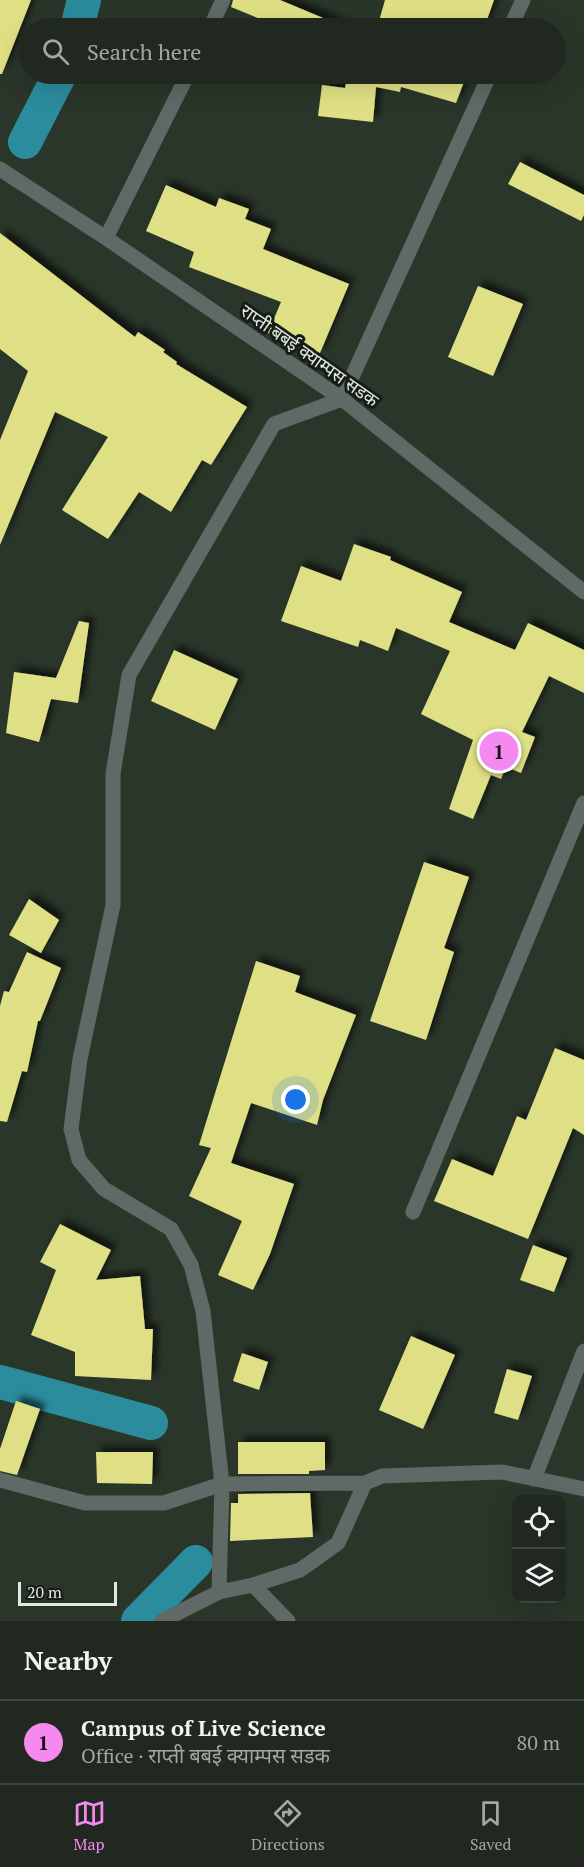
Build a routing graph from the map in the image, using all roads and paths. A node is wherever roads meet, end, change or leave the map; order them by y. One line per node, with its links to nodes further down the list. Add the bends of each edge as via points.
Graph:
1 (223, 0): 3 (street)
2 (523, 0): 4 (street)
3 (215, 18)
4 (515, 18)
5 (183, 84): 8 (street)
6 (485, 84): 9 (street)
7 (0, 170): 8 (street, राप्ती बबई क्याम्पस सडक)
8 (106, 238): 9 (street, राप्ती बबई क्याम्पस सडक)
9 (342, 399): 10 (street, राप्ती बबई क्याम्पस सडक); 17 (street, via 274,424 129,675 113,774 113,905 80,1059 70,1129 79,1160 104,1189 171,1229 190,1265 203,1311)
10 (584, 592)
11 (584, 803): 12 (street)
12 (412, 1212)
13 (584, 1351): 14 (street)
14 (534, 1479): 16 (street, via 502,1472 382,1476); 18 (street)
15 (0, 1480): 17 (street, via 85,1503 164,1503)
16 (365, 1483): 17 (street); 19 (street, via 338,1543 300,1570)
17 (222, 1484): 20 (street)
18 (584, 1489)
19 (253, 1585): 20 (street); 22 (street)
20 (219, 1592): 21 (street)
21 (162, 1621)
22 (288, 1621)

